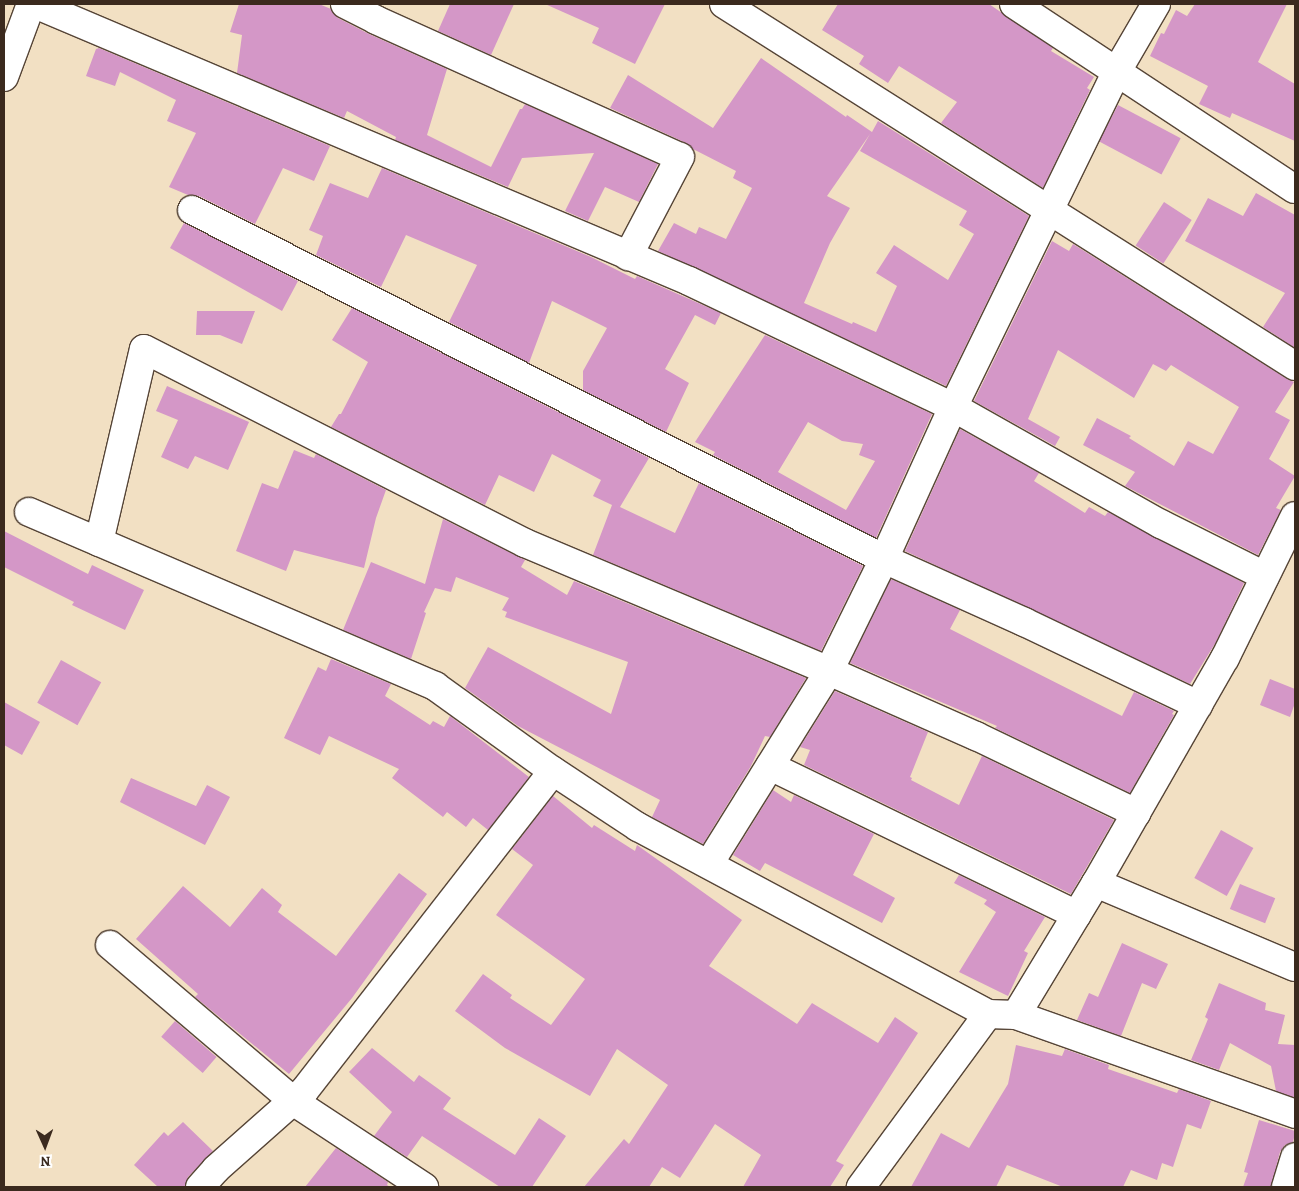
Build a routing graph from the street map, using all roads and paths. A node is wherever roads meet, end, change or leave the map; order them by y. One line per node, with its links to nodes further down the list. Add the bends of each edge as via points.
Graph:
1 (31, 4): 8 (street)
2 (35, 4): 12 (street)
3 (346, 4): 12 (street, via 680,157)
4 (724, 4): 11 (street)
5 (1014, 4): 7 (street)
6 (1156, 4): 7 (street)
7 (1117, 71): 9 (street); 11 (street)
8 (4, 77)
9 (1295, 189)
10 (192, 210): 18 (street)
11 (1049, 210): 13 (street); 14 (street)
12 (628, 256): 14 (street, via 689,281)
13 (1295, 366)
14 (953, 407): 18 (street); 19 (street, via 1160,524)
15 (30, 512): 17 (street)
16 (1295, 516): 19 (street)
17 (99, 542): 20 (street, via 144,349 525,543); 23 (street, via 435,686)
18 (884, 559): 20 (street); 21 (street)
19 (1265, 576): 21 (street)
20 (829, 670): 22 (street); 24 (street)
21 (1198, 705): 24 (street)
22 (770, 766): 25 (street); 27 (street)
23 (553, 770): 25 (street, via 638,827); 32 (street)
24 (1136, 813): 26 (street)
25 (709, 864): 30 (street)
26 (1096, 883): 27 (street); 29 (street)
27 (1077, 916): 31 (street)
28 (110, 945): 32 (street)
29 (1295, 967)
30 (988, 1014): 31 (street); 37 (street)
31 (1016, 1015): 33 (street)
32 (293, 1101): 35 (street); 36 (street)
33 (1295, 1114)
34 (1295, 1157): 38 (street)
35 (200, 1187)
36 (424, 1187)
37 (861, 1187)
38 (1286, 1187)

